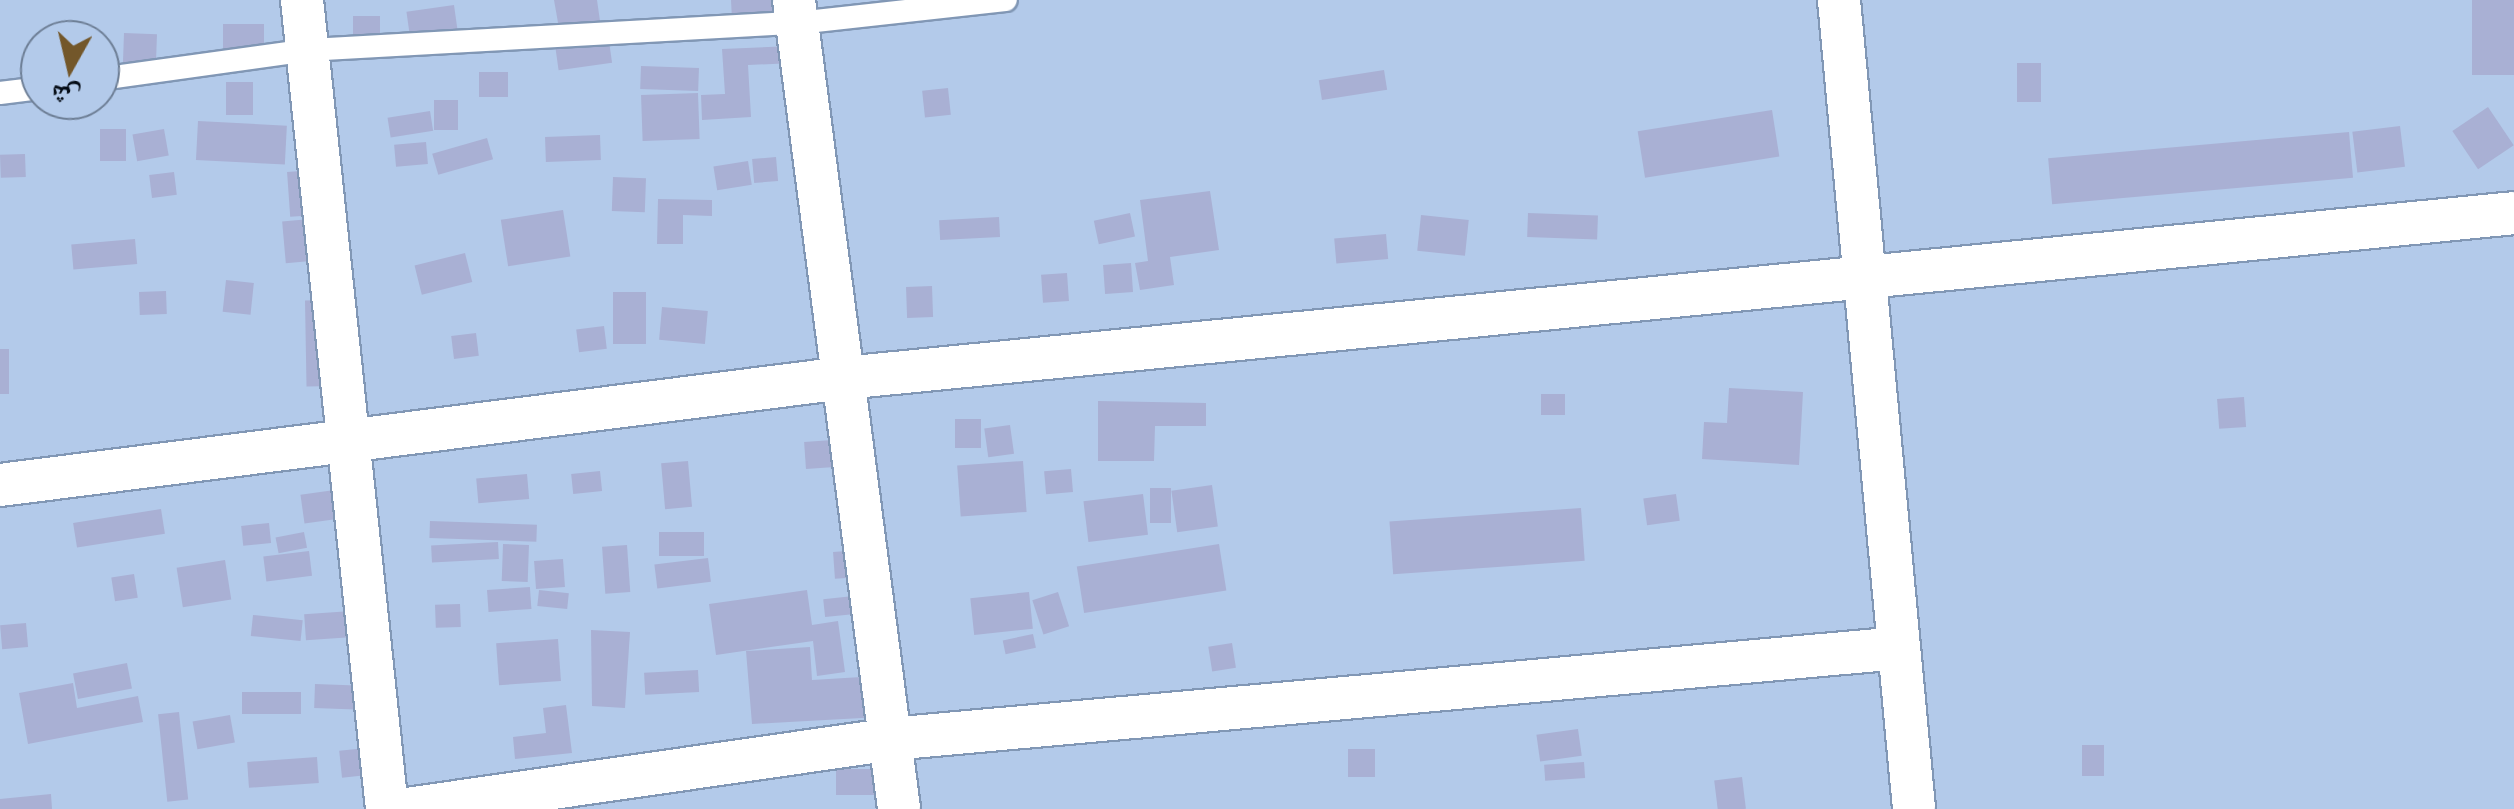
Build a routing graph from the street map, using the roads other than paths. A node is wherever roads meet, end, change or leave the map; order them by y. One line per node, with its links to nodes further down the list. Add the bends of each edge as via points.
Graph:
1 (302, 0): 5 (street)
2 (1006, 0): 4 (lane)
3 (1839, 0): 8 (street)
4 (796, 11): 5 (lane); 9 (street)
5 (308, 50): 6 (lane); 10 (street)
6 (120, 77)
7 (2514, 213): 8 (street)
8 (1865, 273): 9 (street); 12 (street)
9 (844, 378): 10 (street); 13 (street)
10 (348, 436): 11 (street); 14 (street)
11 (0, 485)
12 (1899, 648): 13 (street); 17 (street)
13 (890, 739): 15 (street); 16 (street)
14 (386, 809)
15 (407, 809)
16 (899, 809)
17 (1914, 809)

